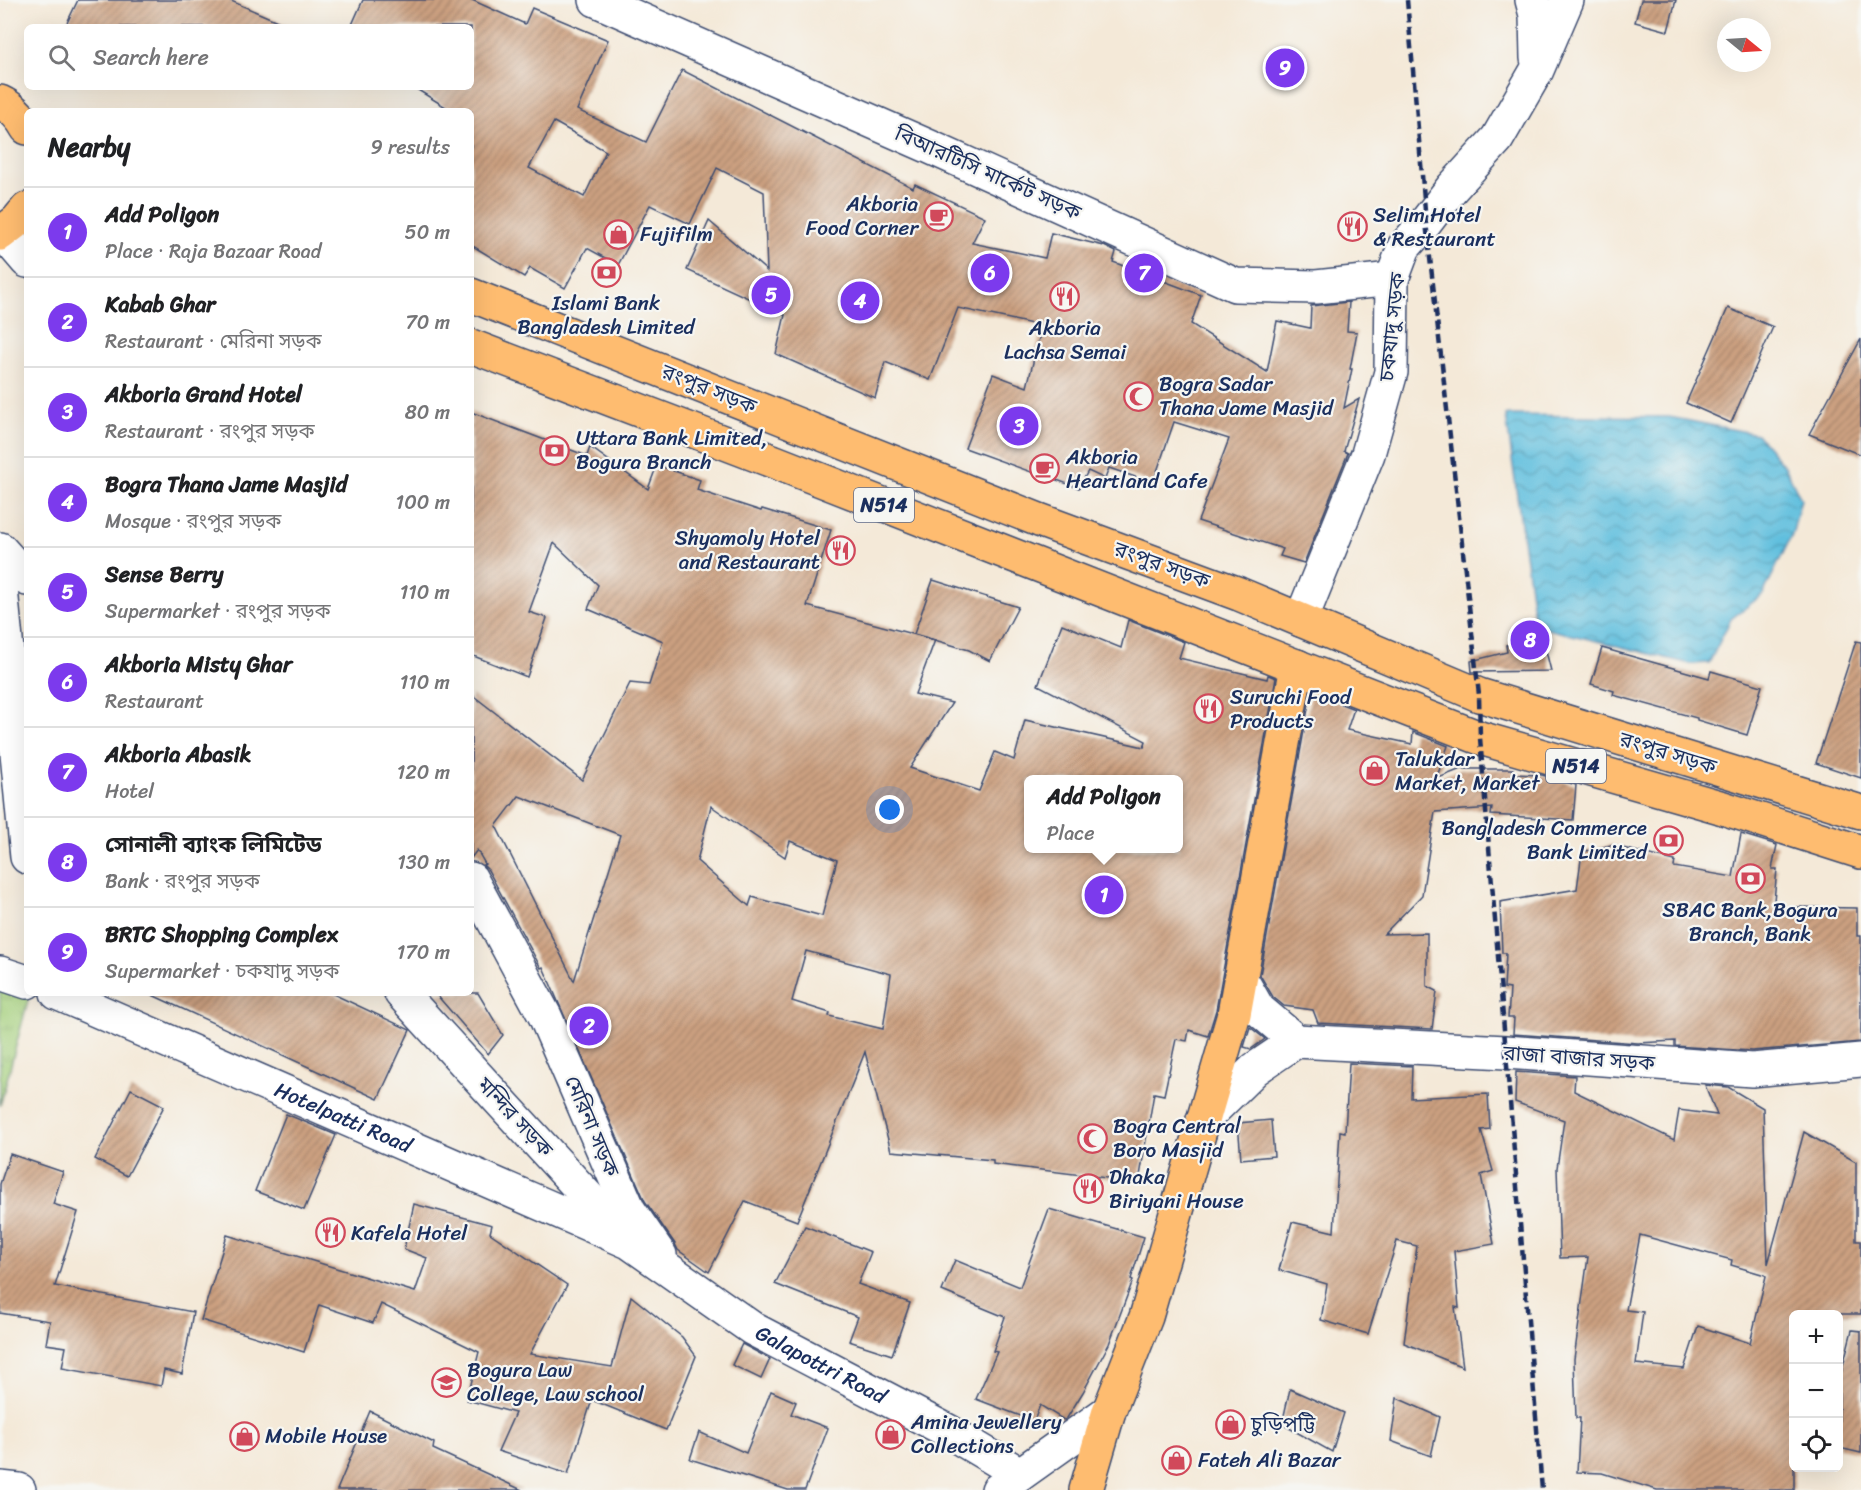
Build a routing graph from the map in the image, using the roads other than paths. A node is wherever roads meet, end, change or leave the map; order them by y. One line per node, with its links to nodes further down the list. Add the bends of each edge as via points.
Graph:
1 (596, 0): 8 (street, বিআরটিসি মার্কেট সড়ক, via 1235,285 1316,287)
2 (1533, 0): 4 (street)
3 (1567, 0): 4 (street, চকযাদু সড়ক)
4 (1537, 70): 8 (street, চকযাদু সড়ক, via 1497,139 1404,247)
5 (24, 213): 6 (main road)
6 (2, 233): 7 (street)
7 (24, 258)
8 (1392, 279): 14 (street, চকযাদু সড়ক, via 1391,372 1371,444)
9 (474, 296): 14 (main road, রংপুর সড়ক)
10 (474, 347): 15 (main road, রংপুর সড়ক / N514)
11 (0, 549): 12 (street)
12 (24, 576)
13 (0, 578): 17 (street)
14 (1301, 620): 16 (main road, রংপুর সড়ক / N514, via 1479,695)
15 (1297, 666): 18 (main road, রংপুর সড়ক / N514, via 1480,738); 21 (main road)
16 (1861, 812)
17 (24, 826)
18 (1861, 852)
19 (474, 885): 29 (street, মেরিনা সড়ক, via 545,1016 629,1210)
20 (0, 973): 22 (street)
21 (1241, 979): 25 (street, via 1258,1009); 27 (main road)
22 (24, 981)
23 (64, 996): 28 (street, Hotelpatti Road)
24 (404, 996): 28 (street, মন্দির সড়ক)
25 (1296, 1041): 26 (street, রাজা বাজার সড়ক, via 1752,1070); 27 (street, via 1255,1069)
26 (1861, 1060)
27 (1203, 1119): 30 (main road, via 1146,1317)
28 (629, 1242): 29 (street, Galapottri Road)
29 (672, 1272): 31 (street, Galapottri Road, via 753,1329 948,1431)
30 (1109, 1411): 31 (street); 34 (main road)
31 (1009, 1482)
32 (0, 1488): 33 (street)
33 (19, 1490)
34 (1086, 1490)

